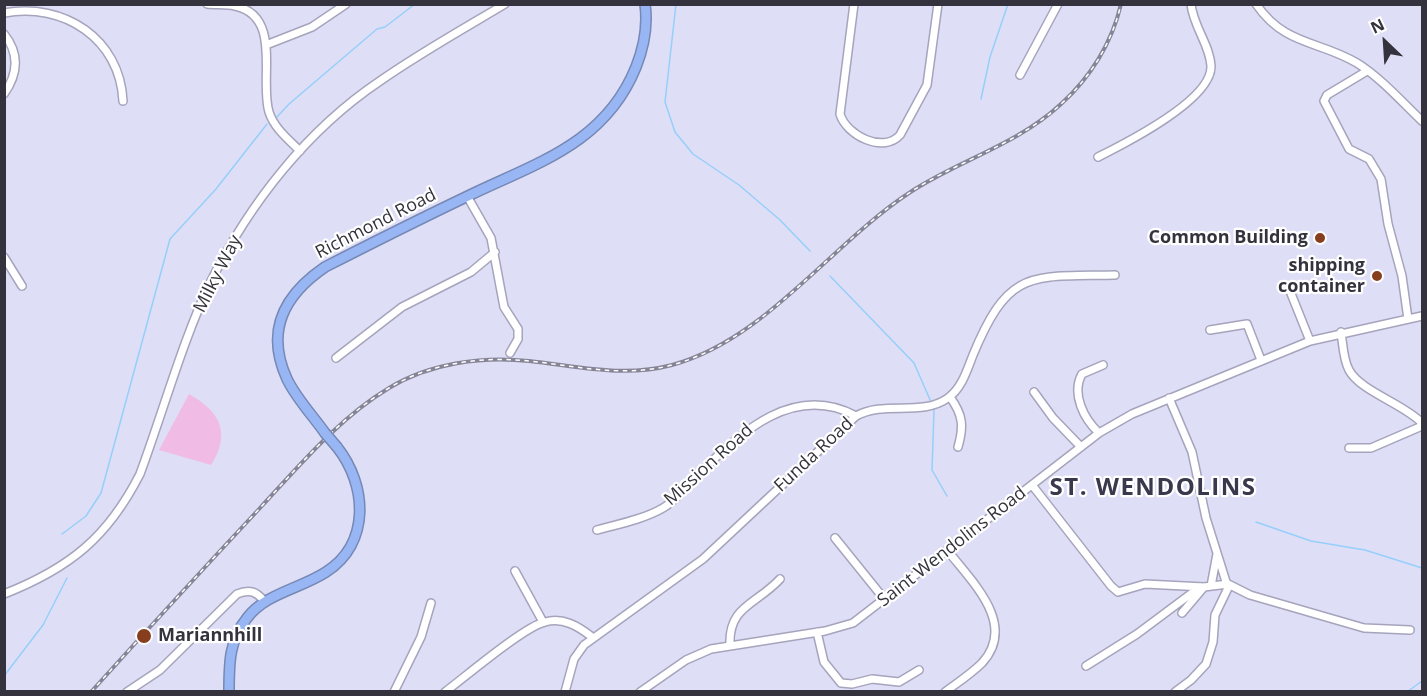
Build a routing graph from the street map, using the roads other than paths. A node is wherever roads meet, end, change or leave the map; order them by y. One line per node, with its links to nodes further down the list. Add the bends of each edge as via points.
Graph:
1 (207, 4): 12 (street, via 244,9 258,23)
2 (346, 4): 12 (street, via 312,27)
3 (505, 4): 18 (street, Milky Way, via 379,81)
4 (645, 4): 20 (highway, Richmond Road, via 641,54 631,79 608,113 573,146)
5 (854, 4): 6 (street, via 840,114 849,127 871,142 883,144 900,135 927,85)
6 (938, 4)
7 (1059, 4): 14 (street)
8 (1191, 4): 19 (street, via 1210,62 1208,77 1199,90 1155,128)
9 (1256, 4): 13 (street, via 1281,32)
10 (4, 13): 16 (street, via 52,14 81,25 108,51 122,83)
11 (4, 34): 15 (street, via 13,48 16,65)
12 (266, 45): 18 (street, via 268,111 279,130)
13 (1367, 70): 17 (street); 27 (street, via 1325,96 1324,105 1347,147 1371,160 1381,179)
14 (1022, 72)
15 (4, 94)
16 (123, 101)
17 (1422, 121)
18 (300, 151): 53 (street, Milky Way, via 260,199 211,282 140,474 116,516 74,558 42,578)
19 (1098, 157)
20 (467, 196): 21 (street, via 488,231); 55 (highway, Richmond Road, bridge, via 325,267 303,283 289,300 279,328 282,366 288,381 348,461 357,480 360,519 355,537 327,572)
21 (495, 252): 31 (street, via 504,307 518,329 518,339); 32 (street, via 471,272 402,307)
22 (4, 257): 24 (street)
23 (1115, 275): 36 (street, via 1041,277 1014,289 996,306 963,380)
24 (22, 286)
25 (1290, 291): 30 (street)
26 (1422, 316): 27 (street, Saint Wendolins Road)
27 (1408, 319): 29 (street, Saint Wendolins Road)
28 (1210, 330): 33 (street, via 1247,324)
29 (1341, 332): 30 (street, Saint Wendolins Road); 39 (street, via 1352,375 1410,411)
30 (1310, 341): 33 (street, Saint Wendolins Road)
31 (510, 353)
32 (336, 358)
33 (1261, 360): 37 (street, Saint Wendolins Road)
34 (1103, 365): 40 (street, via 1084,373 1078,384 1085,415)
35 (1034, 392): 42 (street)
36 (950, 397): 38 (street, Funda Road, via 926,407 882,407); 41 (street, via 963,425)
37 (1169, 398): 40 (street, Saint Wendolins Road); 48 (street, via 1198,470 1203,509)
38 (856, 416): 45 (street, Mission Road, via 842,408 819,404 770,416 729,443 663,508); 61 (street, Funda Road, via 702,559)
39 (1422, 425): 43 (street, via 1371,448)
40 (1099, 433): 42 (street, Saint Wendolins Road)
41 (958, 447)
42 (1081, 447): 44 (street, Saint Wendolins Road)
43 (1348, 448)
44 (1032, 485): 47 (street, Saint Wendolins Road); 52 (street, via 1115,590 1145,585)
45 (597, 530)
46 (835, 538): 54 (street)
47 (948, 551): 54 (street, Saint Wendolins Road); 71 (street, via 985,598 994,625 992,646 986,658)
48 (1217, 554): 51 (street); 52 (street)
49 (515, 571): 58 (street)
50 (780, 579): 62 (street, via 733,619)
51 (1228, 584): 52 (street); 59 (street, via 1250,595 1364,628); 72 (street, via 1215,615 1212,648 1206,664)
52 (1205, 587): 57 (street); 63 (street)
53 (4, 594)
54 (885, 600): 60 (street, Saint Wendolins Road, via 853,623)
55 (264, 601): 65 (street, via 250,591 237,594 160,669); 66 (highway, Richmond Road, via 246,618 232,644)
56 (431, 603): 67 (street, via 421,637)
57 (1182, 613)
58 (543, 622): 61 (street, via 566,622); 68 (street)
59 (1410, 630)
60 (816, 632): 62 (street, Saint Wendolins Road); 64 (street, via 824,662 841,683 872,679 899,682)
61 (592, 637): 69 (street, Funda Road, via 574,659)
62 (730, 646): 70 (street, Saint Wendolins Road, via 699,653)
63 (1086, 666)
64 (919, 670)
65 (127, 692)
66 (229, 692)
67 (394, 692)
68 (445, 692)
69 (565, 692)
70 (640, 692)
71 (945, 692)
72 (1175, 692)

